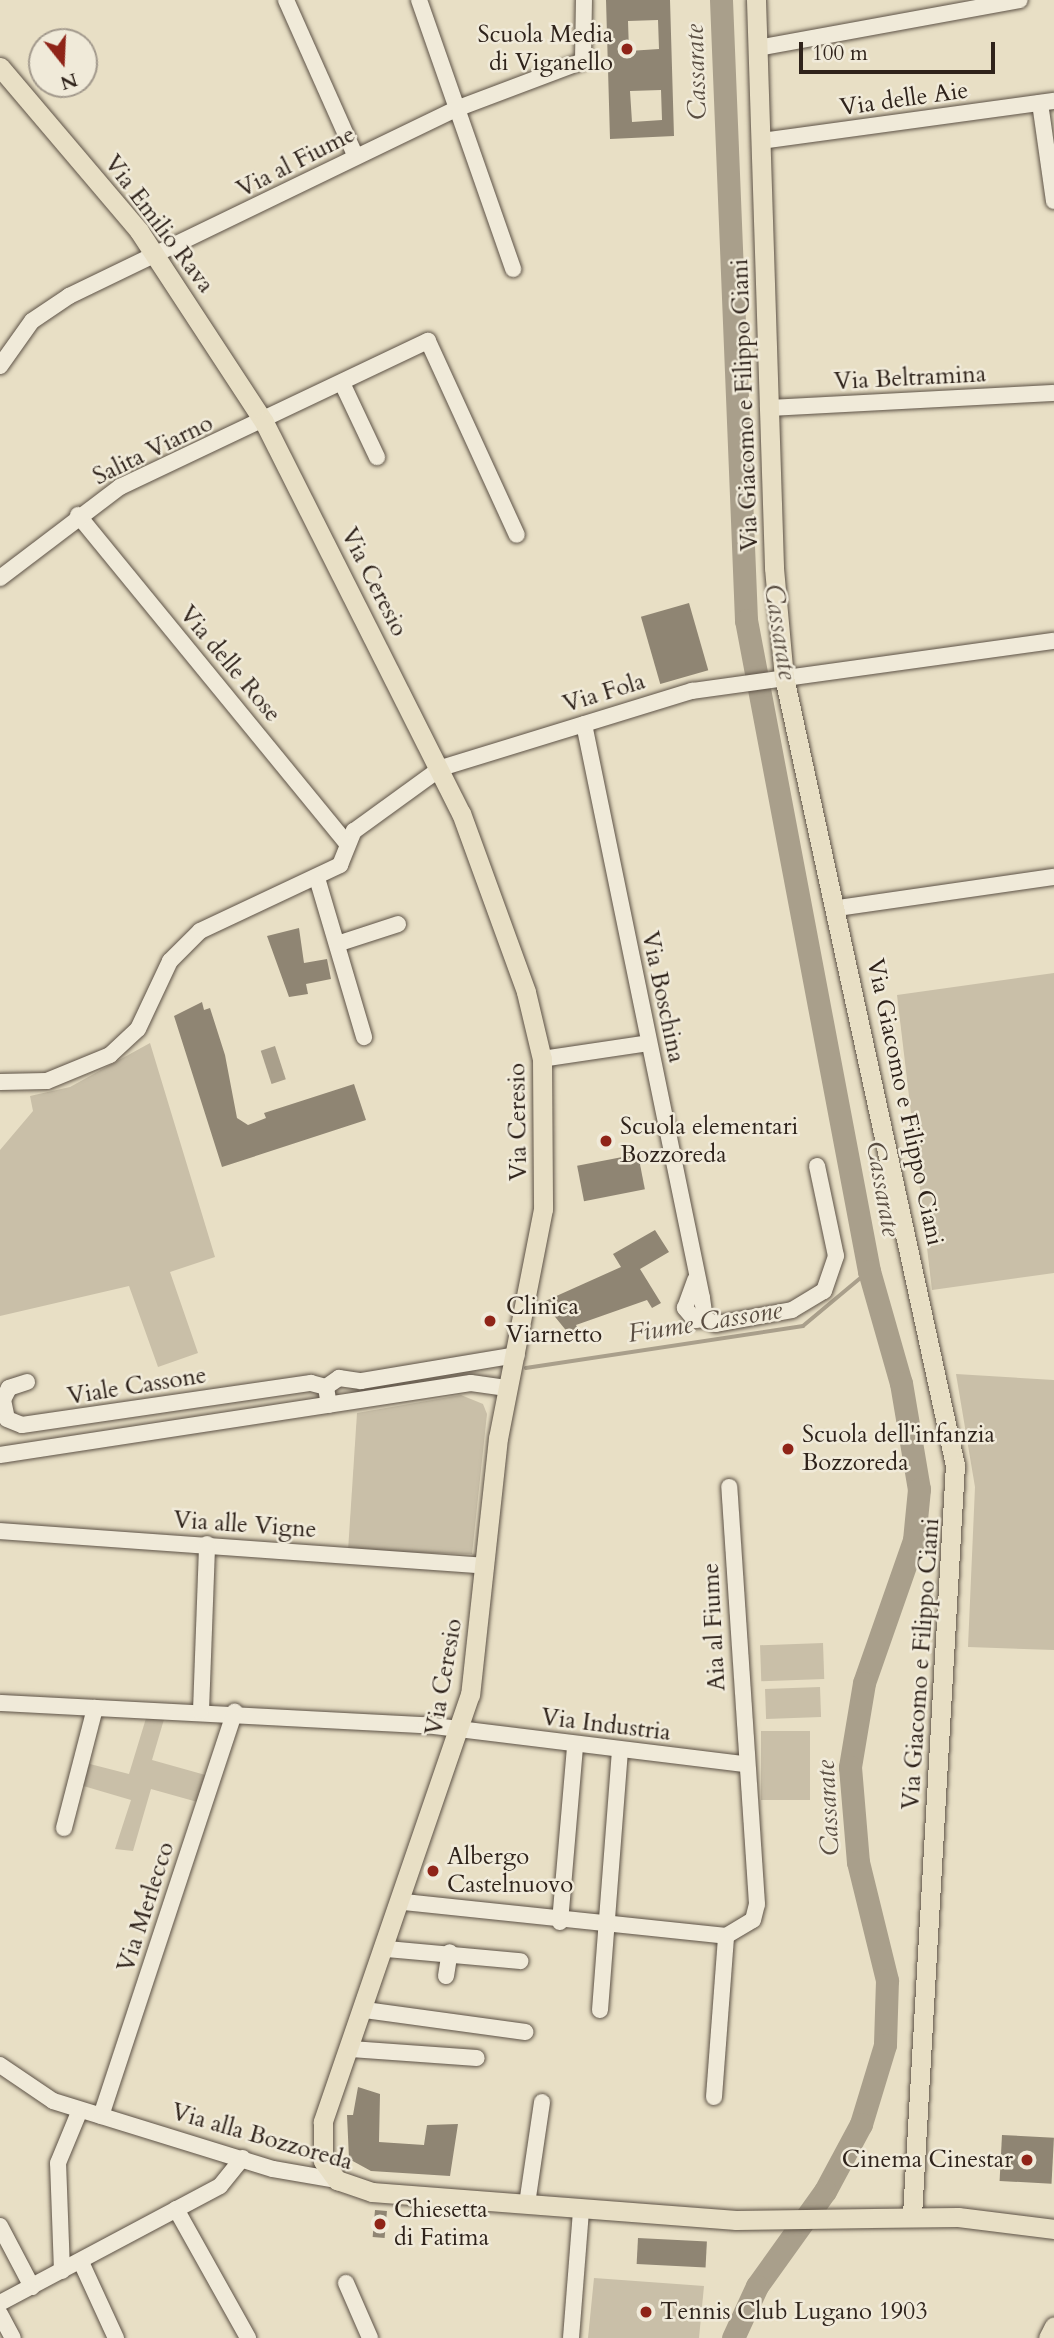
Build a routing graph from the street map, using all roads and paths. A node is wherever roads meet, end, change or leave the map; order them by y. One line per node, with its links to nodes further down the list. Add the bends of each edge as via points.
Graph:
1 (286, 0): 11 (street)
2 (419, 0): 9 (street)
3 (584, 0): 9 (street, Via al Fiume, via 583,61)
4 (756, 0): 6 (main road, Via Giacomo e Filippo Ciani)
5 (1020, 0): 6 (street, via 1021,5)
6 (758, 48): 10 (main road, Via Giacomo e Filippo Ciani)
7 (4, 78): 13 (main road, Via Emilio Rava)
8 (1047, 102): 10 (street, Via delle Aie); 12 (street)
9 (456, 109): 11 (street, Via al Fiume); 14 (street)
10 (761, 141): 18 (main road, Via Giacomo e Filippo Ciani)
11 (355, 155): 13 (street, Via al Fiume)
12 (1054, 201)
13 (156, 256): 15 (street, Via al Fiume, via 48,309); 19 (main road, Via Emilio Rava)
14 (513, 269)
15 (0, 366)
16 (342, 383): 19 (street); 20 (street); 22 (street, via 428,341)
17 (1054, 393): 18 (street, Via Beltramina)
18 (768, 408): 25 (main road, Via Giacomo e Filippo Ciani)
19 (264, 422): 21 (street, Salita Viarno, via 142,475); 27 (main road, Via Ceresio)
20 (377, 457)
21 (78, 515): 23 (street, Salita Viarno); 28 (street, Via delle Rose)
22 (517, 535)
23 (2, 573)
24 (1054, 641): 25 (street, Via Fola)
25 (779, 677): 26 (street, Via Fola, via 737,683); 31 (main road, Via Giacomo e Filippo Ciani)
26 (584, 723): 27 (street, Via Fola); 35 (street, Via Boschina)
27 (441, 768): 28 (street, Via Fola, via 364,821); 36 (main road, Via Ceresio, via 527,992)
28 (346, 842): 30 (street, Via Fola, via 340,865)
29 (1054, 877): 31 (street)
30 (317, 878): 33 (street); 37 (street, Via Fola, via 232,910 200,930 170,961 138,1029 110,1055 47,1081)
31 (838, 908): 83 (main road, Via Giacomo e Filippo Ciani, via 955,1465)
32 (398, 924): 33 (street)
33 (340, 943): 34 (street)
34 (364, 1037)
35 (649, 1043): 36 (street); 38 (street, Via Boschina, via 695,1280 685,1308 689,1317 716,1324 792,1310 824,1292 836,1256)
36 (542, 1059): 39 (main road, Via Ceresio, via 542,1209)
37 (0, 1082)
38 (817, 1167)
39 (516, 1355): 41 (street, Viale Cassone, via 361,1381 339,1378); 42 (main road, Via Ceresio)
40 (27, 1382): 41 (street, Viale Cassone, via 9,1388 3,1400 7,1419 22,1425 311,1383)
41 (326, 1387): 43 (street)
42 (508, 1388): 43 (street, Viale Cassone, via 471,1383); 48 (main road, Via Ceresio)
43 (329, 1405): 44 (street, Viale Cassone)
44 (0, 1455)
45 (729, 1487): 56 (street, Aia al Fiume)
46 (0, 1531): 47 (street, Via alle Vigne)
47 (207, 1544): 48 (street, Via alle Vigne); 51 (street)
48 (486, 1566): 53 (main road, Via Ceresio)
49 (0, 1703): 50 (street, Via Industria)
50 (95, 1708): 51 (street, Via Industria); 57 (street)
51 (201, 1711): 52 (street, Via Industria)
52 (235, 1712): 53 (street, Via Industria); 75 (street, Via Merlecco)
53 (462, 1730): 54 (street, Via Industria); 58 (main road, Via Ceresio)
54 (575, 1746): 55 (street, Via Industria); 59 (street)
55 (620, 1750): 56 (street, Via Industria); 60 (street)
56 (745, 1764): 61 (street, Aia al Fiume, via 757,1914)
57 (64, 1828)
58 (404, 1902): 59 (street); 62 (main road, Via Ceresio)
59 (560, 1922): 60 (street)
60 (608, 1926): 61 (street); 67 (street)
61 (726, 1936): 72 (street)
62 (387, 1949): 63 (street); 66 (main road, Via Ceresio)
63 (450, 1952): 64 (street); 65 (street)
64 (520, 1961)
65 (446, 1976)
66 (365, 2010): 68 (street); 69 (main road, Via Ceresio)
67 (600, 2010)
68 (525, 2032)
69 (351, 2049): 70 (street); 76 (main road, Via Ceresio)
70 (477, 2058)
71 (0, 2065): 74 (street, Via alla Bozzoreda, via 44,2096)
72 (714, 2097)
73 (542, 2102): 80 (street)
74 (80, 2110): 75 (street, Via alla Bozzoreda); 87 (street, via 58,2162)
75 (101, 2116): 77 (street, Via alla Bozzoreda)
76 (319, 2147): 78 (street); 79 (main road)
77 (243, 2158): 78 (street, Via alla Bozzoreda); 81 (street, via 220,2186)
78 (300, 2174): 79 (street, Via alla Bozzoreda)
79 (337, 2180): 80 (main road, Via alla Bozzoreda, via 372,2192)
80 (527, 2204): 82 (main road, Via alla Bozzoreda)
81 (176, 2209): 86 (street); 95 (street)
82 (581, 2210): 83 (main road, Via alla Bozzoreda, via 773,2220); 97 (street)
83 (912, 2216): 85 (main road)
84 (0, 2226): 89 (street)
85 (1054, 2229)
86 (80, 2262): 87 (street); 94 (street)
87 (62, 2271): 89 (street)
88 (346, 2283): 96 (street)
89 (32, 2287): 90 (street)
90 (0, 2303)
91 (0, 2314): 93 (street)
92 (1054, 2326): 98 (main road)
93 (13, 2338)
94 (116, 2338)
95 (248, 2338)
96 (370, 2338)
97 (571, 2338)
98 (1048, 2338)

